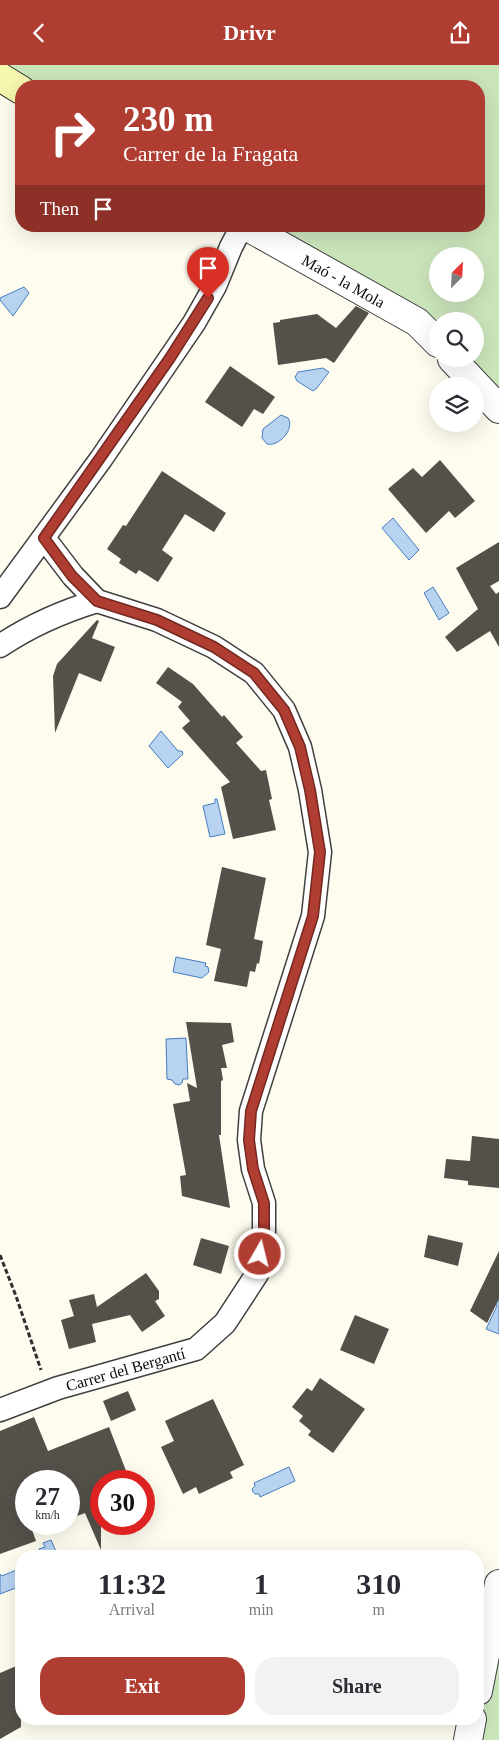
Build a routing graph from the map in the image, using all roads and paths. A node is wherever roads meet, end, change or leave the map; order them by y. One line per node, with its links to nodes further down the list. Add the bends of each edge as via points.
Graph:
1 (0, 77): 2 (main road)
2 (15, 86)
3 (239, 232): 8 (street, via 194,323)
4 (257, 232): 5 (street, Maó - la Mola, via 417,322)
5 (429, 334)
6 (460, 367): 7 (street)
7 (499, 409)
8 (44, 538): 9 (street); 10 (street, Carrer del Bergantí, via 72,576)
9 (0, 597)
10 (97, 601): 11 (street, via 23,631); 13 (street, Carrer del Bergantí, via 157,620 214,647 254,673 284,710 300,747 320,852 313,916 251,1111 249,1140 253,1169 264,1203 264,1231 257,1274 225,1323 196,1349)
11 (0, 646)
12 (0, 1255): 13 (path)
13 (49, 1392): 14 (street, Carrer del Bergantí)
14 (0, 1410)
15 (499, 1584): 16 (street)
16 (484, 1660)
17 (471, 1725): 18 (street)
18 (468, 1740)

